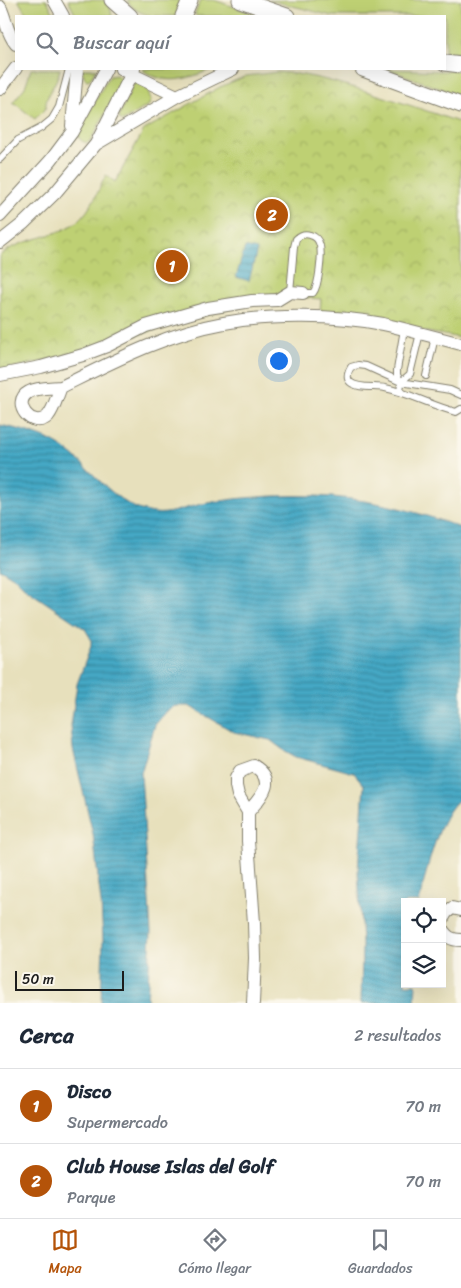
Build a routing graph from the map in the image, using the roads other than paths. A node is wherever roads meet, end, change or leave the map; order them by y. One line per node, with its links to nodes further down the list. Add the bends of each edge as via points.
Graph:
1 (54, 0): 5 (street)
2 (190, 0): 6 (street)
3 (240, 0): 7 (street)
4 (0, 7): 8 (street)
5 (62, 15)
6 (183, 15)
7 (284, 15)
8 (15, 42)
9 (446, 63): 10 (street)
10 (461, 65)
11 (15, 69): 18 (street)
12 (69, 70): 23 (lane, via 59,107 52,119 18,140)
13 (77, 70): 21 (street)
14 (105, 70): 21 (street)
15 (129, 70): 19 (street); 22 (street)
16 (232, 70): 19 (street)
17 (366, 70): 20 (street)
18 (0, 89)
19 (177, 96): 22 (street)
20 (461, 105)
21 (72, 132): 24 (street)
22 (96, 144): 25 (street, via 55,193)
23 (0, 159)
24 (0, 216)
25 (0, 242)
26 (290, 292): 27 (street); 27 (lane, via 296,239 305,234 313,235 320,246 315,290); 32 (street, via 277,300 208,308 146,326 83,355 41,368)
27 (303, 293)
28 (404, 330): 29 (street); 34 (lane, via 397,370); 35 (street, via 338,319 290,317 224,322 170,338)
29 (420, 333): 30 (street); 34 (lane, via 410,374)
30 (435, 337): 31 (street); 33 (lane)
31 (461, 344)
32 (0, 375)
33 (426, 376)
34 (401, 382): 36 (lane); 36 (lane, via 366,366 358,365 348,372 351,383); 37 (lane, via 450,390)
35 (61, 387)
36 (400, 392): 38 (lane, via 448,410 456,412)
37 (461, 395)
38 (461, 409)
39 (248, 812): 44 (street, via 256,958)
40 (461, 910): 41 (street, via 452,908)
41 (446, 913)
42 (446, 935): 43 (street, via 452,940)
43 (461, 940)
44 (252, 1003)

